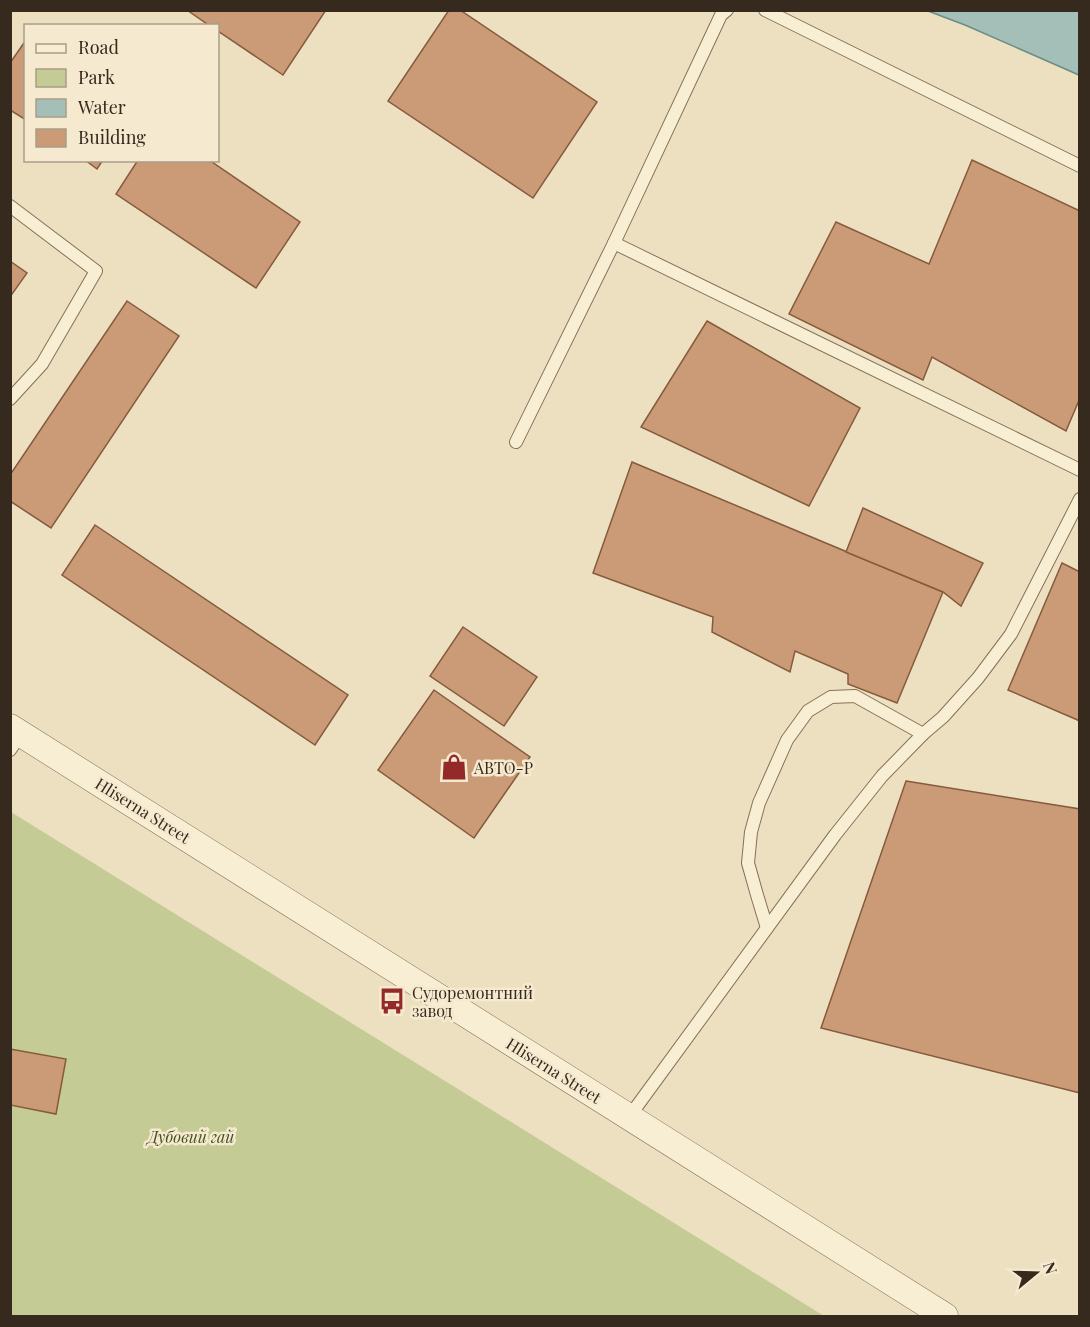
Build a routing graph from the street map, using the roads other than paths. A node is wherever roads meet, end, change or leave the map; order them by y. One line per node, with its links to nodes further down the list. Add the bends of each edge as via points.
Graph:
1 (727, 10): 5 (lane)
2 (765, 10): 3 (lane)
3 (1080, 166)
4 (10, 206): 6 (lane, via 96,271 42,364)
5 (614, 243): 7 (lane); 8 (lane)
6 (10, 399)
7 (516, 442)
8 (1080, 471)
9 (1080, 499): 10 (lane, via 1011,634 978,678)
10 (923, 734): 12 (lane, via 868,793); 12 (lane, via 855,696 831,697 808,711 787,740 759,803 751,832 748,863)
11 (14, 737): 13 (street, Hliserna Street)
12 (768, 928): 13 (lane)
13 (629, 1117): 14 (street, Hliserna Street)
14 (945, 1317)

